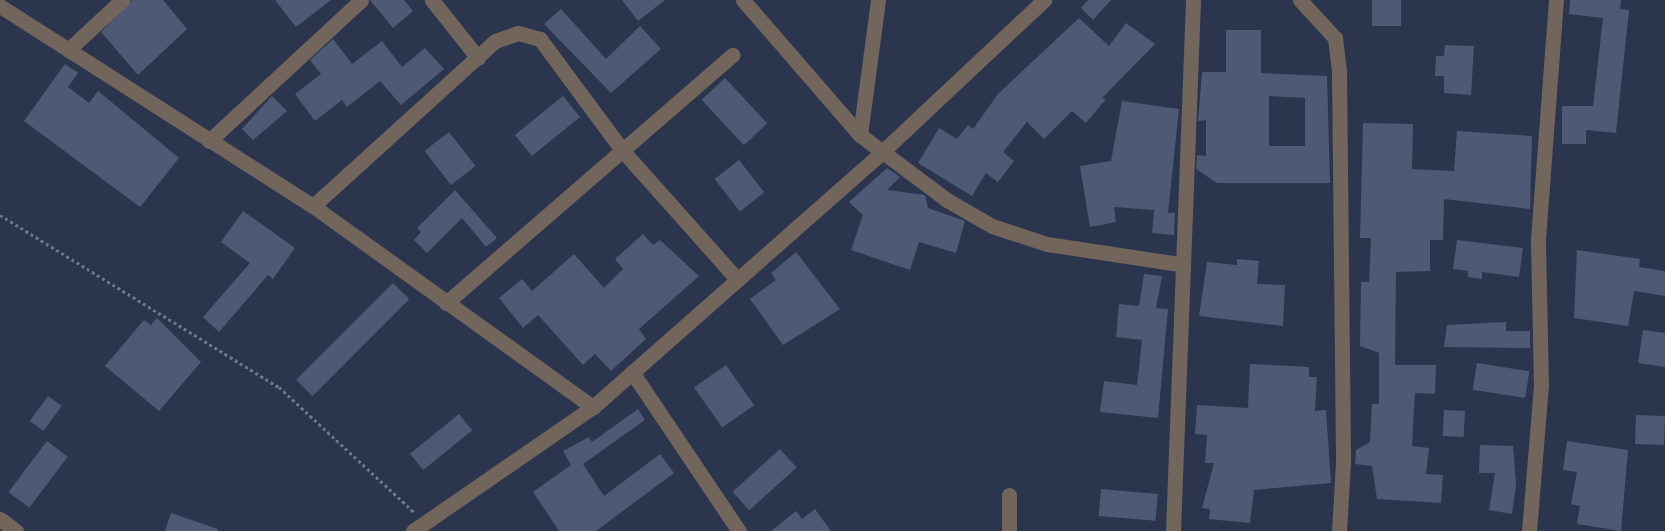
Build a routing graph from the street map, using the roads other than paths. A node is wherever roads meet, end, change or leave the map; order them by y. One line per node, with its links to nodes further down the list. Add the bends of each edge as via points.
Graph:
1 (122, 0): 11 (street)
2 (361, 0): 15 (street)
3 (432, 0): 13 (street)
4 (743, 0): 14 (street)
5 (878, 0): 14 (street)
6 (1044, 0): 17 (street)
7 (1193, 0): 19 (street, via 1190,192)
8 (1300, 0): 31 (street, via 1335,38 1340,72 1343,462)
9 (1556, 0): 32 (street, via 1538,239 1541,386)
10 (0, 6): 11 (street)
11 (68, 50): 15 (street)
12 (732, 55): 16 (street)
13 (478, 58): 16 (street, via 495,41 518,33 540,39); 18 (street)
14 (861, 135): 17 (street)
15 (210, 141): 18 (street)
16 (622, 150): 20 (street); 21 (street)
17 (881, 153): 19 (street, via 993,226 1047,244); 20 (street)
18 (313, 206): 21 (street)
19 (1180, 264): 30 (street)
20 (736, 278): 22 (street)
21 (446, 303): 23 (street)
22 (633, 372): 23 (street); 28 (street)
23 (592, 407): 26 (street)
24 (1009, 495): 29 (street)
25 (0, 519): 27 (street)
26 (420, 527)
27 (16, 531)
28 (739, 531)
29 (1009, 531)
30 (1173, 531)
31 (1339, 531)
32 (1529, 531)

